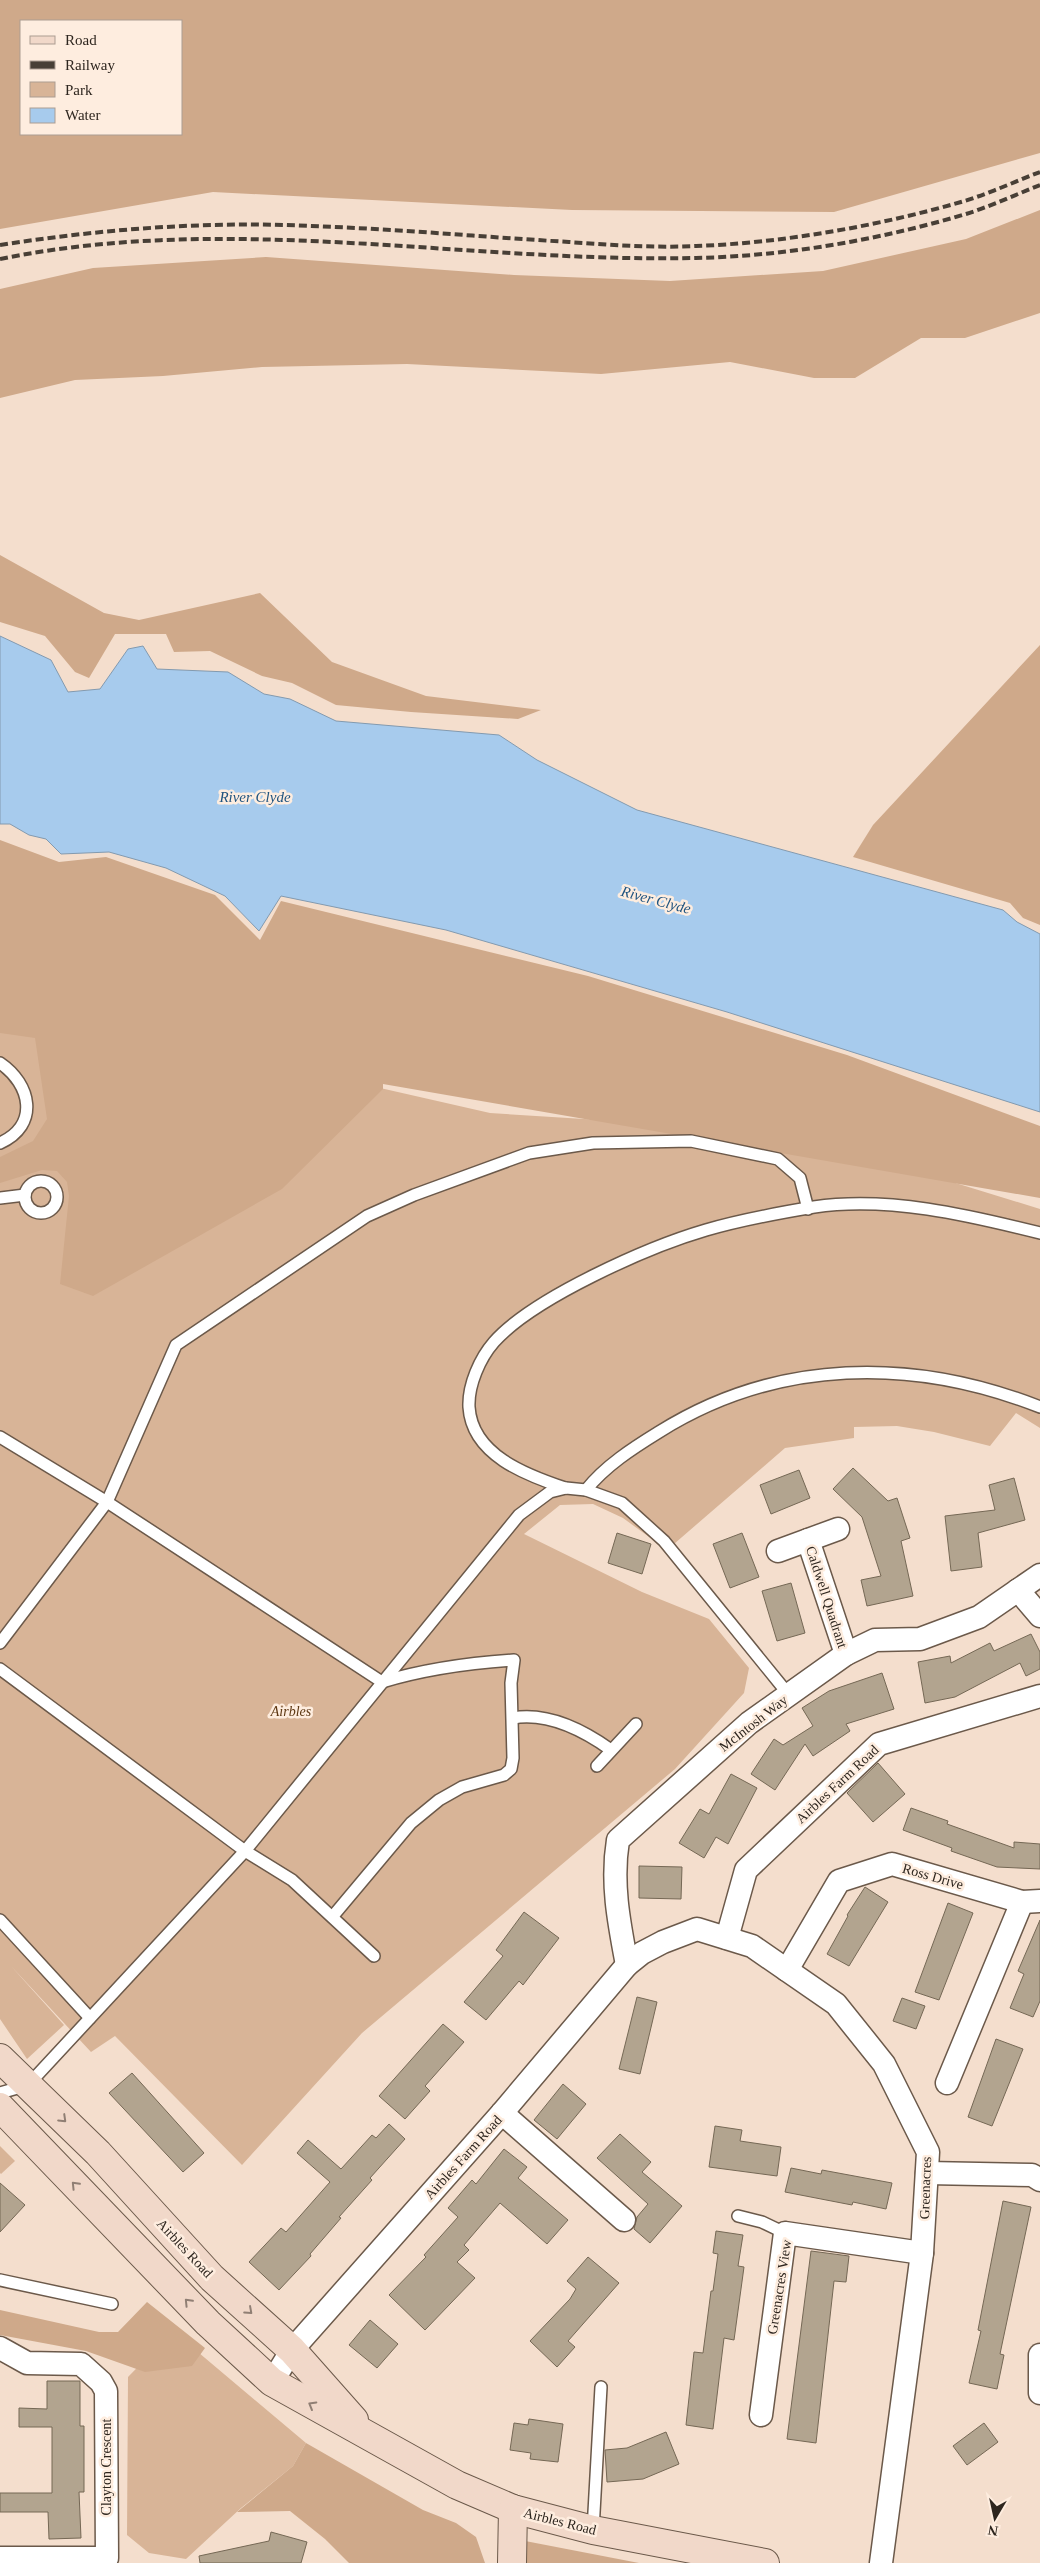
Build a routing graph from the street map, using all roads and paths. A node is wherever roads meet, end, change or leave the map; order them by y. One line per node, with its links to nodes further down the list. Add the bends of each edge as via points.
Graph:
1 (0, 1062): 2 (lane, via 26,1092 27,1108 23,1125 10,1139)
2 (0, 1143)
3 (25, 1195): 4 (lane)
4 (0, 1198)
5 (808, 1208): 6 (lane, via 889,1206 1000,1223); 9 (lane, via 706,1230 660,1246 535,1308 493,1343 480,1363 469,1399 470,1417 477,1433 490,1450 510,1466); 11 (lane, via 800,1178 778,1159 691,1141 593,1143 529,1153 414,1195 368,1216 176,1346)
6 (1040, 1233)
7 (1040, 1407): 10 (lane, via 972,1384 901,1372 840,1373 775,1382 738,1392 685,1416 635,1447)
8 (0, 1437): 11 (lane)
9 (566, 1488): 10 (lane); 21 (lane, via 550,1492 519,1515)
10 (586, 1490): 22 (lane, via 622,1503 664,1541)
11 (106, 1502): 18 (lane); 21 (lane)
12 (838, 1530): 13 (street, Caldwell Quadrant)
13 (808, 1540): 14 (street, Caldwell Quadrant); 19 (street, Caldwell Quadrant)
14 (778, 1551)
15 (1040, 1574): 16 (street, McIntosh Way)
16 (1018, 1590): 17 (street); 19 (street, McIntosh Way, via 979,1617 920,1639 875,1640)
17 (1040, 1616)
18 (0, 1643)
19 (846, 1654): 22 (street, McIntosh Way)
20 (0, 1669): 28 (lane)
21 (382, 1682): 24 (lane, via 469,1663 514,1660 511,1683); 28 (lane)
22 (789, 1695): 35 (street, McIntosh Way, via 749,1723 618,1840 614,1869)
23 (1040, 1696): 32 (street, Airbles Farm Road, via 879,1744 746,1870)
24 (513, 1718): 26 (lane, via 524,1716 559,1723 580,1730); 30 (lane, via 511,1769 504,1776 462,1788 439,1800 411,1823)
25 (636, 1724): 26 (lane)
26 (611, 1750): 27 (lane)
27 (598, 1766)
28 (245, 1851): 30 (lane, via 292,1880); 37 (lane)
29 (1031, 1901): 36 (street, Ross Drive, via 892,1864 839,1881); 39 (street)
30 (333, 1916): 34 (lane)
31 (0, 1920): 37 (lane)
32 (727, 1938): 33 (street, Greenacres, via 698,1929); 36 (street, Greenacres, via 752,1946)
33 (663, 1942): 35 (street, Airbles Farm Road)
34 (374, 1956)
35 (627, 1965): 43 (street, Airbles Farm Road)
36 (787, 1970): 44 (street, Greenacres, via 836,2004 884,2064 928,2152)
37 (90, 2018): 40 (lane)
38 (0, 2058): 40 (main road, Airbles Road)
39 (947, 2083)
40 (28, 2085): 41 (lane); 53 (main road, Airbles Road, one-way to 53, via 98,2154 212,2278)
41 (0, 2093)
42 (0, 2107): 55 (main road, Airbles Road, one-way to 42, via 208,2323)
43 (502, 2113): 47 (street); 53 (street, Airbles Farm Road)
44 (926, 2173): 45 (street, via 1032,2175); 49 (street, Greenacres)
45 (1040, 2180)
46 (738, 2216): 48 (lane)
47 (624, 2220)
48 (786, 2233): 49 (street, Greenacres View); 58 (street, Greenacres View)
49 (922, 2253): 65 (street, Greenacres)
50 (0, 2280): 51 (lane)
51 (112, 2304)
52 (0, 2348): 62 (street, Clayton Crescent, via 27,2363 81,2364 106,2391 107,2558)
53 (292, 2350): 55 (street, Airbles Farm Road); 59 (main road, Airbles Road)
54 (1040, 2354): 57 (street)
55 (272, 2382): 59 (main road, Airbles Road, one-way to 55)
56 (601, 2387): 61 (lane)
57 (1040, 2393)
58 (761, 2415)
59 (370, 2438): 60 (main road, Airbles Road, via 457,2485)
60 (513, 2509): 61 (main road, Airbles Road); 63 (main road)
61 (593, 2530): 64 (main road, Airbles Road)
62 (0, 2558)
63 (512, 2563)
64 (765, 2563)
65 (881, 2563)

